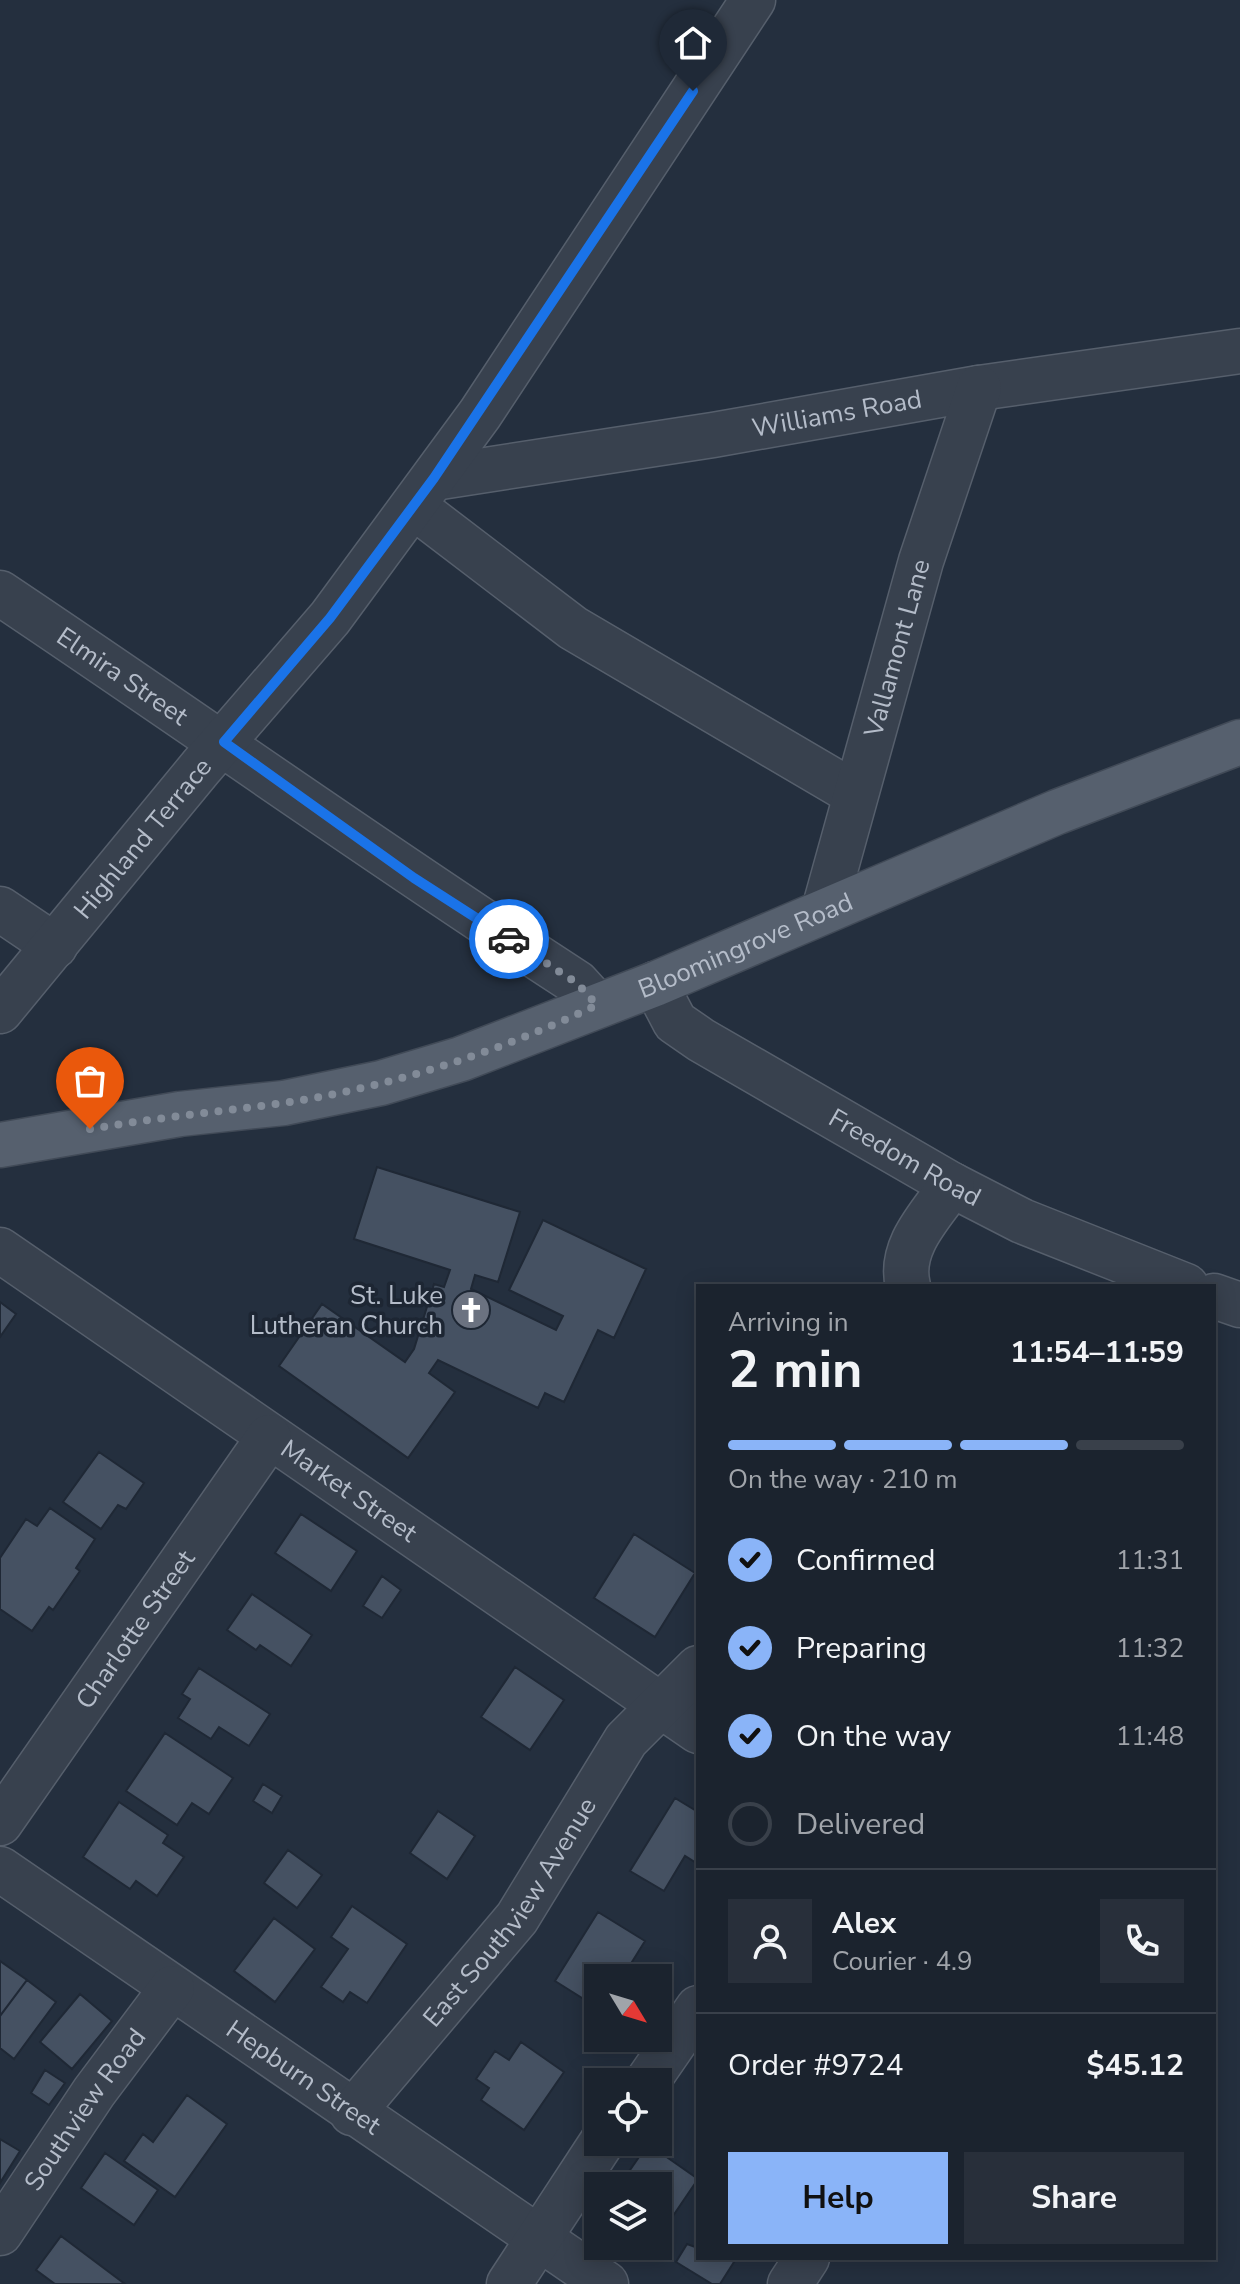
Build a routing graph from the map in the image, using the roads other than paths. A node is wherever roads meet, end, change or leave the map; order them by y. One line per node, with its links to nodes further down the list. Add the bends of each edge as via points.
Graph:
1 (753, 0): 4 (street, Highland Terrace)
2 (1240, 351): 3 (street, Williams Road)
3 (979, 388): 4 (street, Williams Road); 8 (street, Vallamont Lane, via 921,561)
4 (423, 492): 6 (street, Highland Terrace, via 330,618); 8 (street, via 573,628)
5 (0, 593): 6 (street, Elmira Street)
6 (224, 742): 11 (street, Highland Terrace); 13 (street, Elmira Street, via 414,878 577,983)
7 (1240, 742): 10 (main road, Bloomingrove Road)
8 (854, 793): 10 (street, Vallamont Lane)
9 (0, 909): 11 (street)
10 (824, 910): 12 (main road, Bloomingrove Road)
11 (55, 946): 14 (street, Highland Terrace)
12 (655, 984): 13 (main road, Bloomingrove Road); 16 (street, Freedom Road, via 675,1022 701,1040)
13 (597, 1005): 15 (main road, Bloomingrove Road, via 476,1054 381,1083 284,1103 180,1114)
14 (0, 1011)
15 (0, 1145)
16 (952, 1185): 18 (street, via 909,1248); 19 (street, Freedom Road, via 1022,1221)
17 (0, 1250): 22 (street, Market Street)
18 (908, 1284)
19 (1181, 1284)
20 (1216, 1297): 21 (street)
21 (1240, 1305)
22 (269, 1437): 24 (street, Market Street); 26 (street, Charlotte Street)
23 (696, 1670): 24 (street, East Southview Avenue)
24 (659, 1706): 25 (street, Market Street); 31 (street, East Southview Avenue, via 626,1740 517,1918)
25 (696, 1730)
26 (0, 1823)
27 (0, 1869): 28 (street, Hepburn Street)
28 (172, 1988): 31 (street, Hepburn Street); 33 (street, Southview Road, via 94,2092)
29 (696, 2011): 30 (street)
30 (657, 2068)
31 (352, 2113): 34 (street, Hepburn Street)
32 (593, 2156): 34 (street)
33 (0, 2233)
34 (540, 2237): 36 (street); 37 (street, Hepburn Street)
35 (806, 2260): 38 (street)
36 (509, 2284)
37 (606, 2284)
38 (790, 2284)

